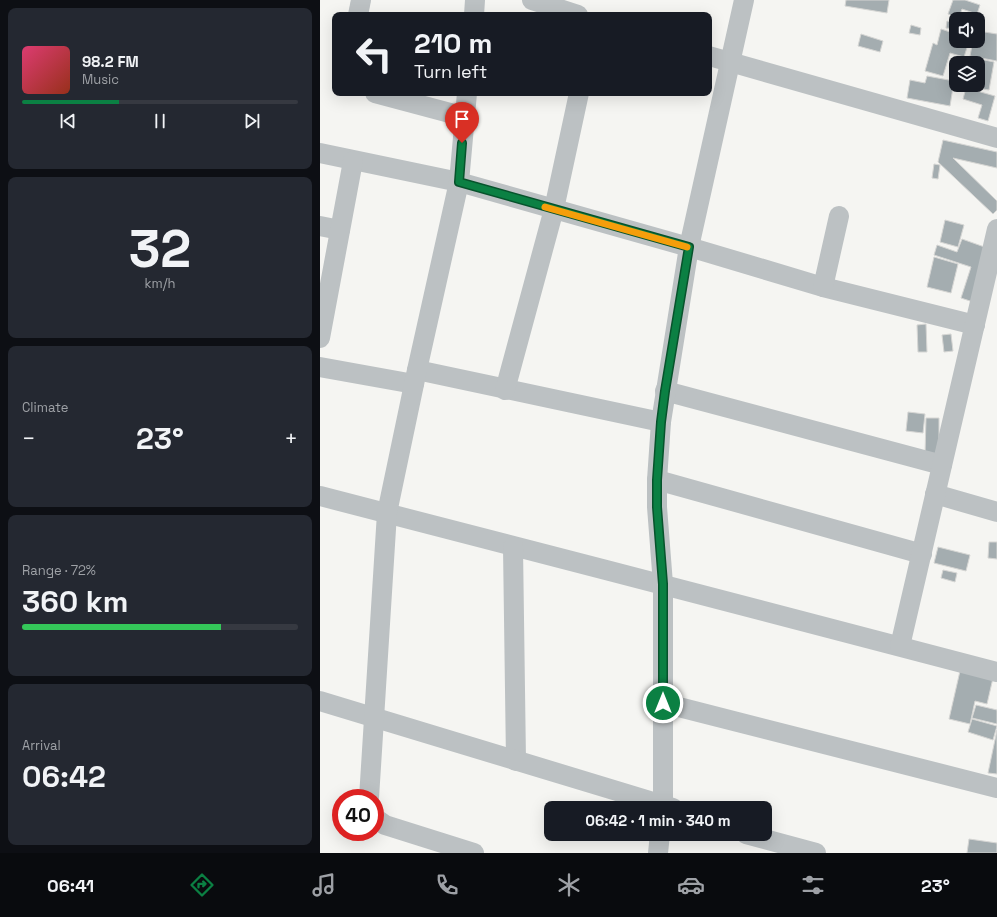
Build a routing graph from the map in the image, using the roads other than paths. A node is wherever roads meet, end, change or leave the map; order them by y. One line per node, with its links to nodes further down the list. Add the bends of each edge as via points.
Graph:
1 (362, 0): 5 (street)
2 (476, 0): 6 (street)
3 (532, 0): 7 (street)
4 (744, 0): 9 (street)
5 (359, 12)
6 (474, 12)
7 (569, 12)
8 (712, 57): 9 (street)
9 (731, 63): 14 (street); 23 (street)
10 (386, 96): 13 (street)
11 (467, 96): 13 (street)
12 (578, 96): 18 (street)
13 (465, 117): 17 (street)
14 (997, 138)
15 (320, 153): 16 (street)
16 (353, 161): 17 (street); 22 (street)
17 (459, 182): 18 (street); 28 (street)
18 (554, 209): 23 (street); 29 (street)
19 (839, 216): 24 (street)
20 (320, 226): 22 (street)
21 (997, 228): 25 (street)
22 (340, 230): 26 (street)
23 (689, 247): 24 (street); 30 (street)
24 (823, 287): 25 (street)
25 (975, 325): 32 (street)
26 (320, 338)
27 (320, 367): 28 (street)
28 (415, 377): 29 (street); 37 (street)
29 (506, 390): 31 (street)
30 (665, 391): 31 (street); 32 (street)
31 (661, 422): 33 (street)
32 (942, 465): 34 (street)
33 (657, 480): 39 (street); 40 (street)
34 (935, 494): 36 (street); 39 (street)
35 (320, 496): 37 (street)
36 (997, 512)
37 (388, 513): 38 (street); 45 (street)
38 (513, 547): 40 (street); 46 (street)
39 (922, 554): 41 (street)
40 (663, 584): 41 (street); 44 (street)
41 (900, 646): 42 (street)
42 (997, 672)
43 (320, 701): 45 (street)
44 (663, 703): 47 (street); 50 (street)
45 (374, 718): 46 (street); 48 (street)
46 (516, 761): 49 (street)
47 (997, 788)
48 (370, 789)
49 (646, 801)
50 (666, 801)
51 (384, 824): 54 (street)
52 (659, 841): 55 (street)
53 (772, 841): 56 (street)
54 (474, 853)
55 (658, 853)
56 (816, 853)

